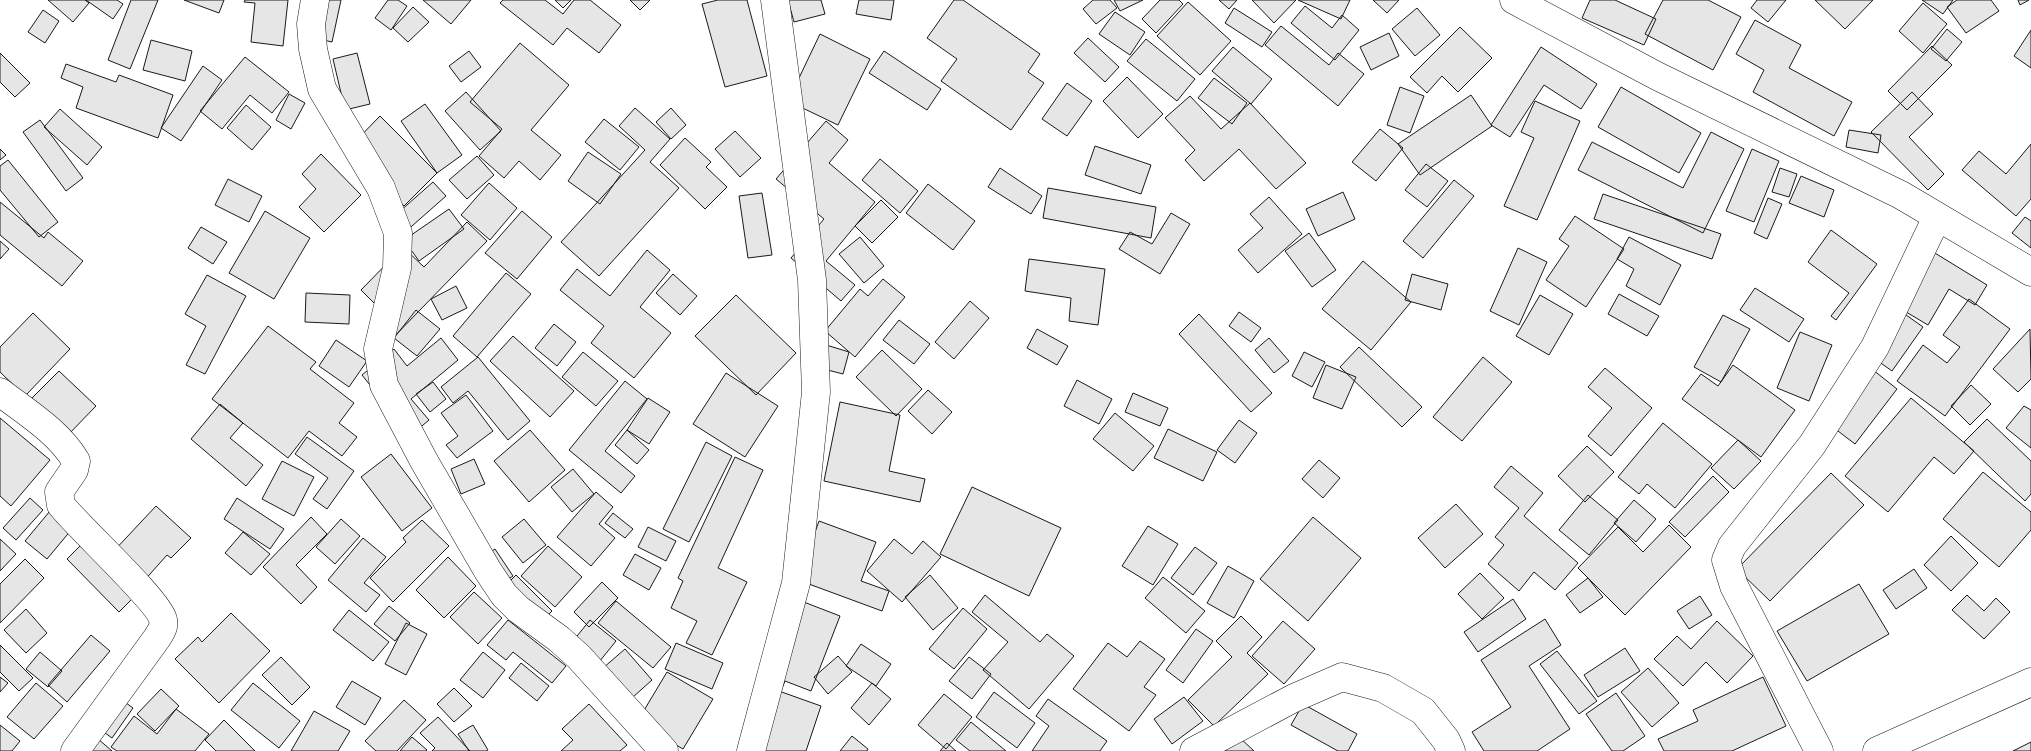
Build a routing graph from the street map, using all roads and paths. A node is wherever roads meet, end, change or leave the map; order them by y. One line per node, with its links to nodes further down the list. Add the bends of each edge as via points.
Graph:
1 (315, 0): 9 (street, via 311,24 322,89 381,188 398,232 397,268 378,349 384,385 424,462 504,595 579,657)
2 (775, 0): 10 (street, via 812,280 816,392 796,583)
3 (1514, 0): 4 (street, via 1657,76)
4 (1938, 217): 5 (street); 13 (street, via 1875,347 1812,445 1744,529 1726,560 1734,586)
5 (2031, 272)
6 (0, 392): 8 (street, via 46,427 72,455 76,461 60,492 61,505 143,592 163,619 157,638)
7 (2031, 682): 14 (street)
8 (76, 751)
9 (664, 751)
10 (751, 751)
11 (1194, 751): 12 (street, via 1294,698 1342,677 1383,688 1423,711)
12 (1451, 751)
13 (1819, 751)
14 (1878, 751)

